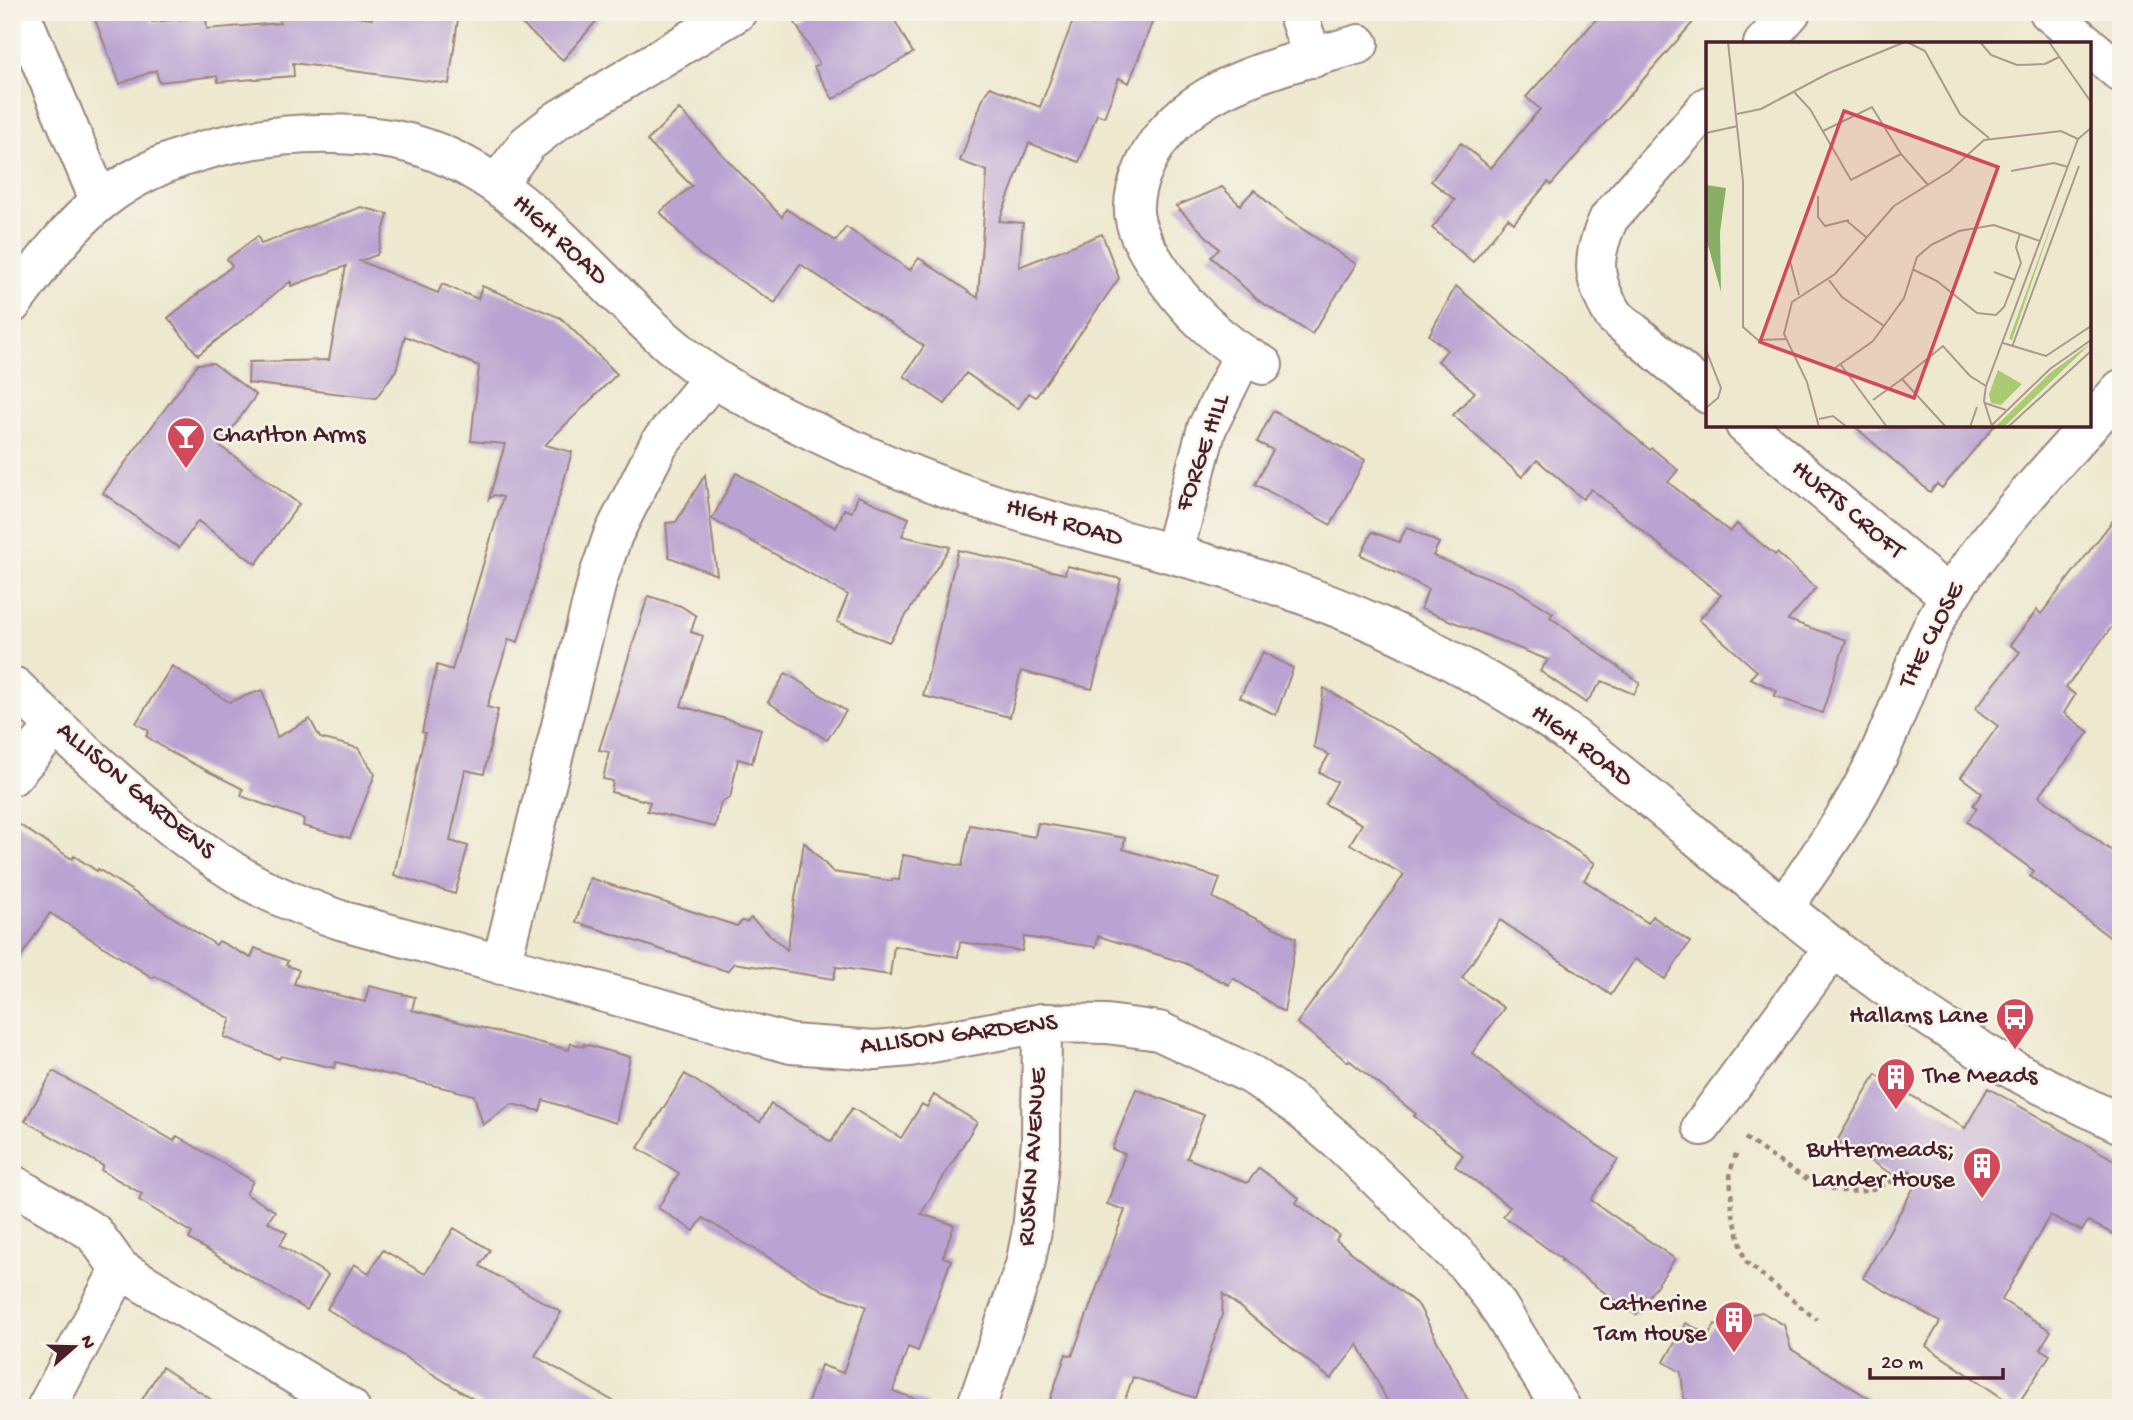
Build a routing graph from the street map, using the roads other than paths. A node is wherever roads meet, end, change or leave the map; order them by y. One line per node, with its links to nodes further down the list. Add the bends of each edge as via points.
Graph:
1 (20, 12): 14 (street)
2 (1297, 12): 10 (street)
3 (1791, 12): 6 (street)
4 (2049, 12): 7 (street)
5 (725, 15): 13 (street, via 558,120 527,144)
6 (1765, 42)
7 (2084, 42)
8 (1359, 44): 10 (street, FORGE HILL)
9 (2091, 48): 11 (street)
10 (1313, 58): 22 (street, FORGE HILL, via 1236,82 1193,106 1160,140 1136,185 1132,207 1150,256 1191,310 1253,360 1207,428)
11 (2121, 73)
12 (1706, 108): 18 (street, via 1609,218 1594,261 1604,299 1614,316)
13 (497, 184): 14 (street, HIGH ROAD, via 422,147 391,139 340,134 287,136 234,143 183,157 141,175); 16 (street, HIGH ROAD, via 676,350)
14 (100, 202): 15 (street, HIGH ROAD, via 50,252)
15 (12, 304)
16 (713, 377): 22 (street, HIGH ROAD, via 834,441 962,493); 29 (street, via 659,444 613,535 598,578)
17 (2121, 389): 19 (street, THE CLOSE)
18 (1706, 392)
19 (2091, 423)
20 (1747, 427): 23 (street, HURTS CROFT)
21 (2088, 427): 23 (street, THE CLOSE, via 1992,537)
22 (1173, 554): 27 (street, HIGH ROAD, via 1358,617 1505,692 1564,730)
23 (1949, 596): 27 (street, THE CLOSE, via 1916,660 1863,788)
24 (15, 687): 25 (street, ALLISON GARDENS)
25 (55, 727): 26 (street); 29 (street, ALLISON GARDENS, via 166,824 252,883 340,920)
26 (12, 776)
27 (1784, 907): 28 (street, HIGH ROAD)
28 (1833, 947): 31 (street, HIGH ROAD, via 2006,1066); 32 (street)
29 (501, 965): 30 (street, ALLISON GARDENS, via 791,1044 909,1048)
30 (1042, 1023): 37 (street, RUSKIN AVENUE, via 1041,1142 1026,1265); 38 (street, ALLISON GARDENS, via 1159,1031 1252,1075 1296,1105 1465,1263 1493,1298)
31 (2121, 1124)
32 (1702, 1126)
33 (12, 1184): 34 (street, via 93,1232)
34 (120, 1269): 35 (street); 36 (street)
35 (47, 1408)
36 (350, 1408)
37 (975, 1408)
38 (1561, 1408)

